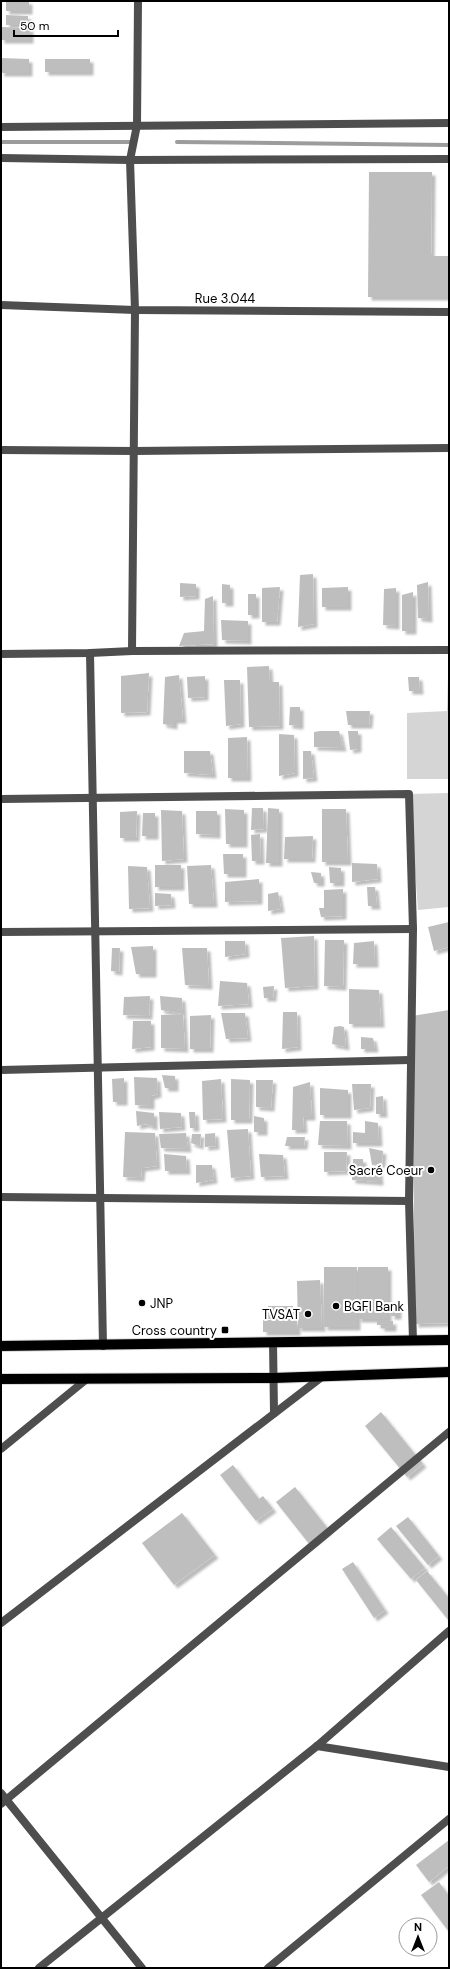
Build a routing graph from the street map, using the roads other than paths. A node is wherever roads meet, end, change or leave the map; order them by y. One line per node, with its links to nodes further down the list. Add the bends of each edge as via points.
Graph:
1 (138, 1): 3 (street)
2 (449, 123): 3 (street)
3 (137, 125): 4 (street); 7 (street)
4 (1, 127)
5 (1, 158): 7 (street)
6 (449, 159): 7 (street)
7 (130, 160): 9 (street)
8 (1, 305): 9 (street, Rue 3.044)
9 (135, 310): 10 (street, Rue 3.044); 13 (street)
10 (449, 312)
11 (449, 448): 13 (street)
12 (1, 450): 13 (street)
13 (134, 451): 15 (street)
14 (449, 650): 15 (street)
15 (132, 651): 16 (street)
16 (90, 653): 17 (street); 18 (street)
17 (1, 654)
18 (92, 798): 19 (street); 20 (street, via 409,794); 21 (street)
19 (1, 799)
20 (413, 929): 21 (street); 23 (street)
21 (95, 931): 22 (street); 24 (street)
22 (1, 932)
23 (410, 1060): 24 (street); 28 (street)
24 (98, 1067): 25 (street); 27 (street)
25 (1, 1070)
26 (1, 1197): 27 (street)
27 (100, 1197): 28 (street); 33 (street)
28 (409, 1201): 30 (street)
29 (449, 1340): 30 (main road)
30 (413, 1341): 31 (main road)
31 (273, 1342): 33 (main road); 37 (street)
32 (1, 1346): 33 (main road)
33 (103, 1346)
34 (449, 1372): 35 (main road)
35 (323, 1376): 37 (main road); 39 (street)
36 (88, 1378): 37 (main road); 38 (main road); 41 (street)
37 (273, 1378): 39 (street)
38 (1, 1379)
39 (274, 1413): 42 (street)
40 (449, 1432): 47 (street)
41 (1, 1449)
42 (1, 1623)
43 (449, 1631): 44 (street)
44 (316, 1746): 45 (street); 49 (street)
45 (449, 1767)
46 (1, 1793): 47 (street)
47 (4, 1802): 49 (street)
48 (449, 1819): 52 (street)
49 (102, 1918): 50 (street); 51 (street)
50 (39, 1968)
51 (142, 1968)
52 (268, 1968)

